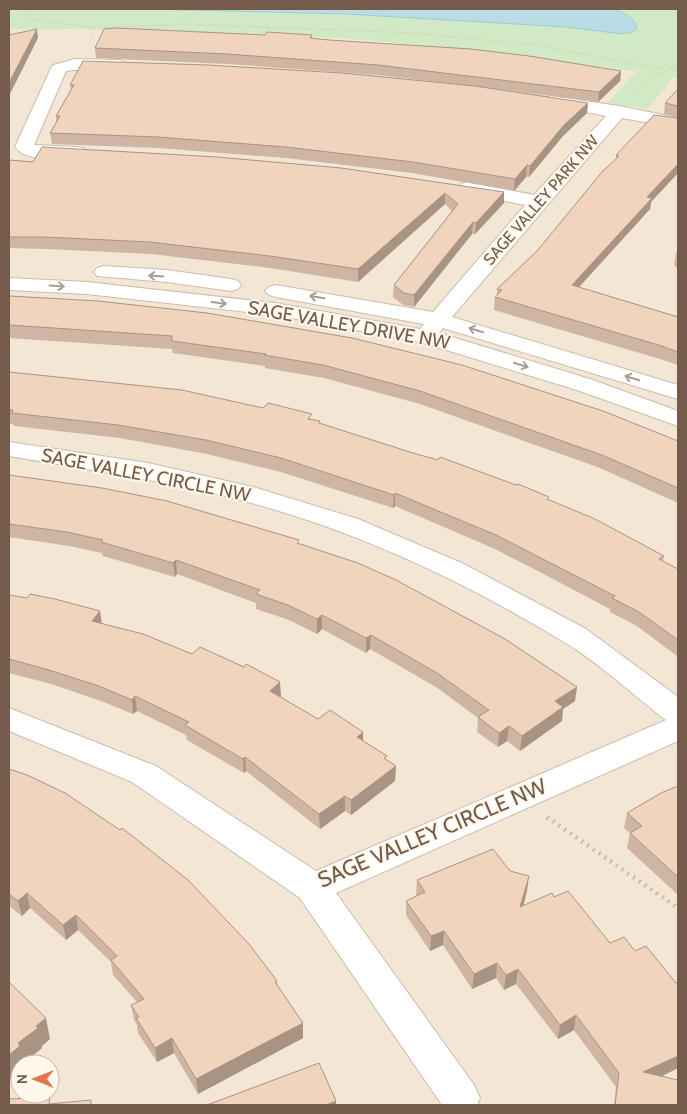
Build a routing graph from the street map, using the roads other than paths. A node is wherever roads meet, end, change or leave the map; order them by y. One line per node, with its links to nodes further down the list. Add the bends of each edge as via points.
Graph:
1 (135, 65): 5 (street, via 75,64 59,68 24,147 32,151)
2 (538, 99): 3 (street)
3 (619, 111): 4 (street); 7 (street, SAGE VALLEY PARK NW)
4 (678, 123)
5 (91, 152)
6 (451, 185): 7 (street)
7 (538, 202): 10 (street, SAGE VALLEY PARK NW)
8 (9, 270): 10 (street, SAGE VALLEY DRIVE NW, one-way to 8, via 316,297 167,276 90,270)
9 (9, 284): 11 (street, SAGE VALLEY DRIVE NW, one-way to 11, via 87,288 275,309)
10 (440, 320): 11 (street, SAGE VALLEY PARK NW); 12 (street, SAGE VALLEY DRIVE NW, one-way to 10)
11 (424, 336): 13 (street, SAGE VALLEY DRIVE NW, one-way to 13, via 568,380)
12 (678, 392)
13 (678, 419)
14 (9, 450): 15 (street, SAGE VALLEY CIRCLE NW, via 148,471 244,492 349,525 454,570 576,636)
15 (678, 713)
16 (9, 719): 18 (street, SAGE VALLEY CIRCLE NW, via 144,774)
17 (678, 728): 18 (street, SAGE VALLEY CIRCLE NW)
18 (313, 888): 19 (street)
19 (460, 1098)

